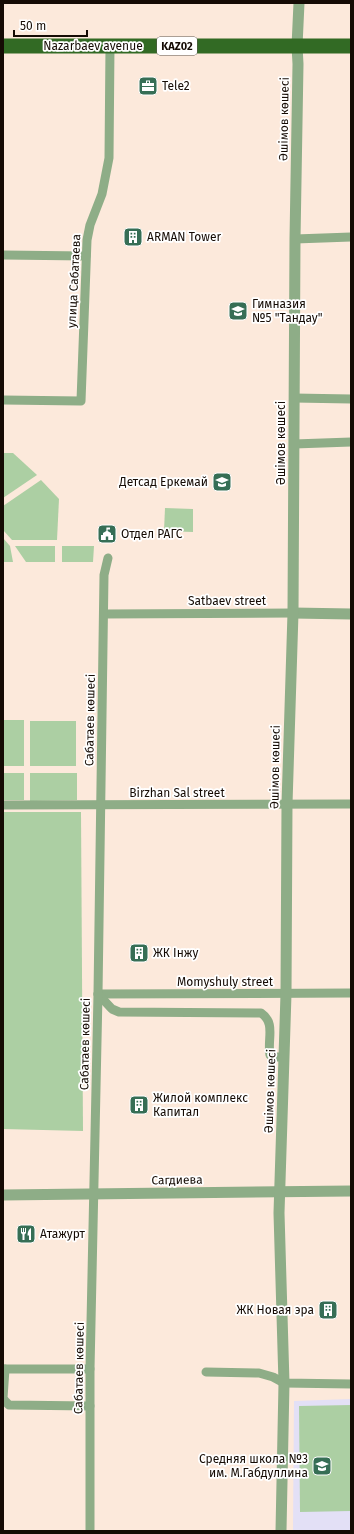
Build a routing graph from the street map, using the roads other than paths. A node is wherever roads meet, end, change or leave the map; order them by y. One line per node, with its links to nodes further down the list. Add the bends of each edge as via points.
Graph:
1 (299, 3): 4 (street, Әшімов көшесі)
2 (3, 46): 3 (highway, Nazarbaev avenue / KАZ02)
3 (110, 46): 4 (highway, Nazarbaev avenue / KАZ02); 9 (street, улица Сабатаева, via 109,158 102,194 90,225)
4 (297, 46): 5 (highway, Nazarbaev avenue / KАZ02); 7 (street, Әшімов көшесі)
5 (351, 46)
6 (351, 237): 7 (street)
7 (295, 238): 10 (street, Әшімов көшесі)
8 (3, 255): 9 (street)
9 (86, 256): 12 (street, улица Сабатаева, via 81,401)
10 (294, 398): 11 (street); 14 (street, Әшімов көшесі)
11 (351, 399)
12 (3, 400)
13 (351, 442): 14 (street)
14 (294, 444): 16 (street, Әшімов көшесі)
15 (108, 558): 17 (street, Сабатаев көшесі, via 104,574)
16 (292, 613): 17 (street, Satbaev street); 18 (street, Satbaev street); 19 (street, Әшімов көшесі)
17 (104, 614): 22 (street, Сабатаев көшесі)
18 (351, 614)
19 (287, 804): 20 (street, Birzhan Sal street); 22 (street, Birzhan Sal street); 25 (street, Әшімов көшесі)
20 (351, 804)
21 (3, 805): 22 (street, Birzhan Sal street)
22 (100, 806): 24 (street, Сабатаев көшесі)
23 (351, 993): 25 (street, Momyshuly street)
24 (98, 994): 25 (street, Momyshuly street); 26 (street, via 112,1009 119,1012 261,1013 268,1018 270,1024 270,1055); 29 (street, Сабатаев көшесі)
25 (286, 994): 26 (street, Әшімов көшесі)
26 (284, 1057): 27 (street, Әшімов көшесі)
27 (280, 1191): 28 (street, Сагдиева); 29 (street, Сагдиева); 34 (street, Әшімов көшесі)
28 (351, 1191)
29 (94, 1194): 30 (street, Сагдиева); 32 (street, Сабатаев көшесі)
30 (3, 1195)
31 (4, 1369): 32 (street); 36 (street, via 4,1401 9,1405)
32 (90, 1369): 36 (street, Сабатаев көшесі)
33 (206, 1372): 34 (street, via 259,1373)
34 (284, 1383): 35 (street); 38 (street, Әшімов көшесі)
35 (351, 1384)
36 (90, 1406): 37 (street, Сабатаев көшесі)
37 (90, 1531)
38 (281, 1531)

